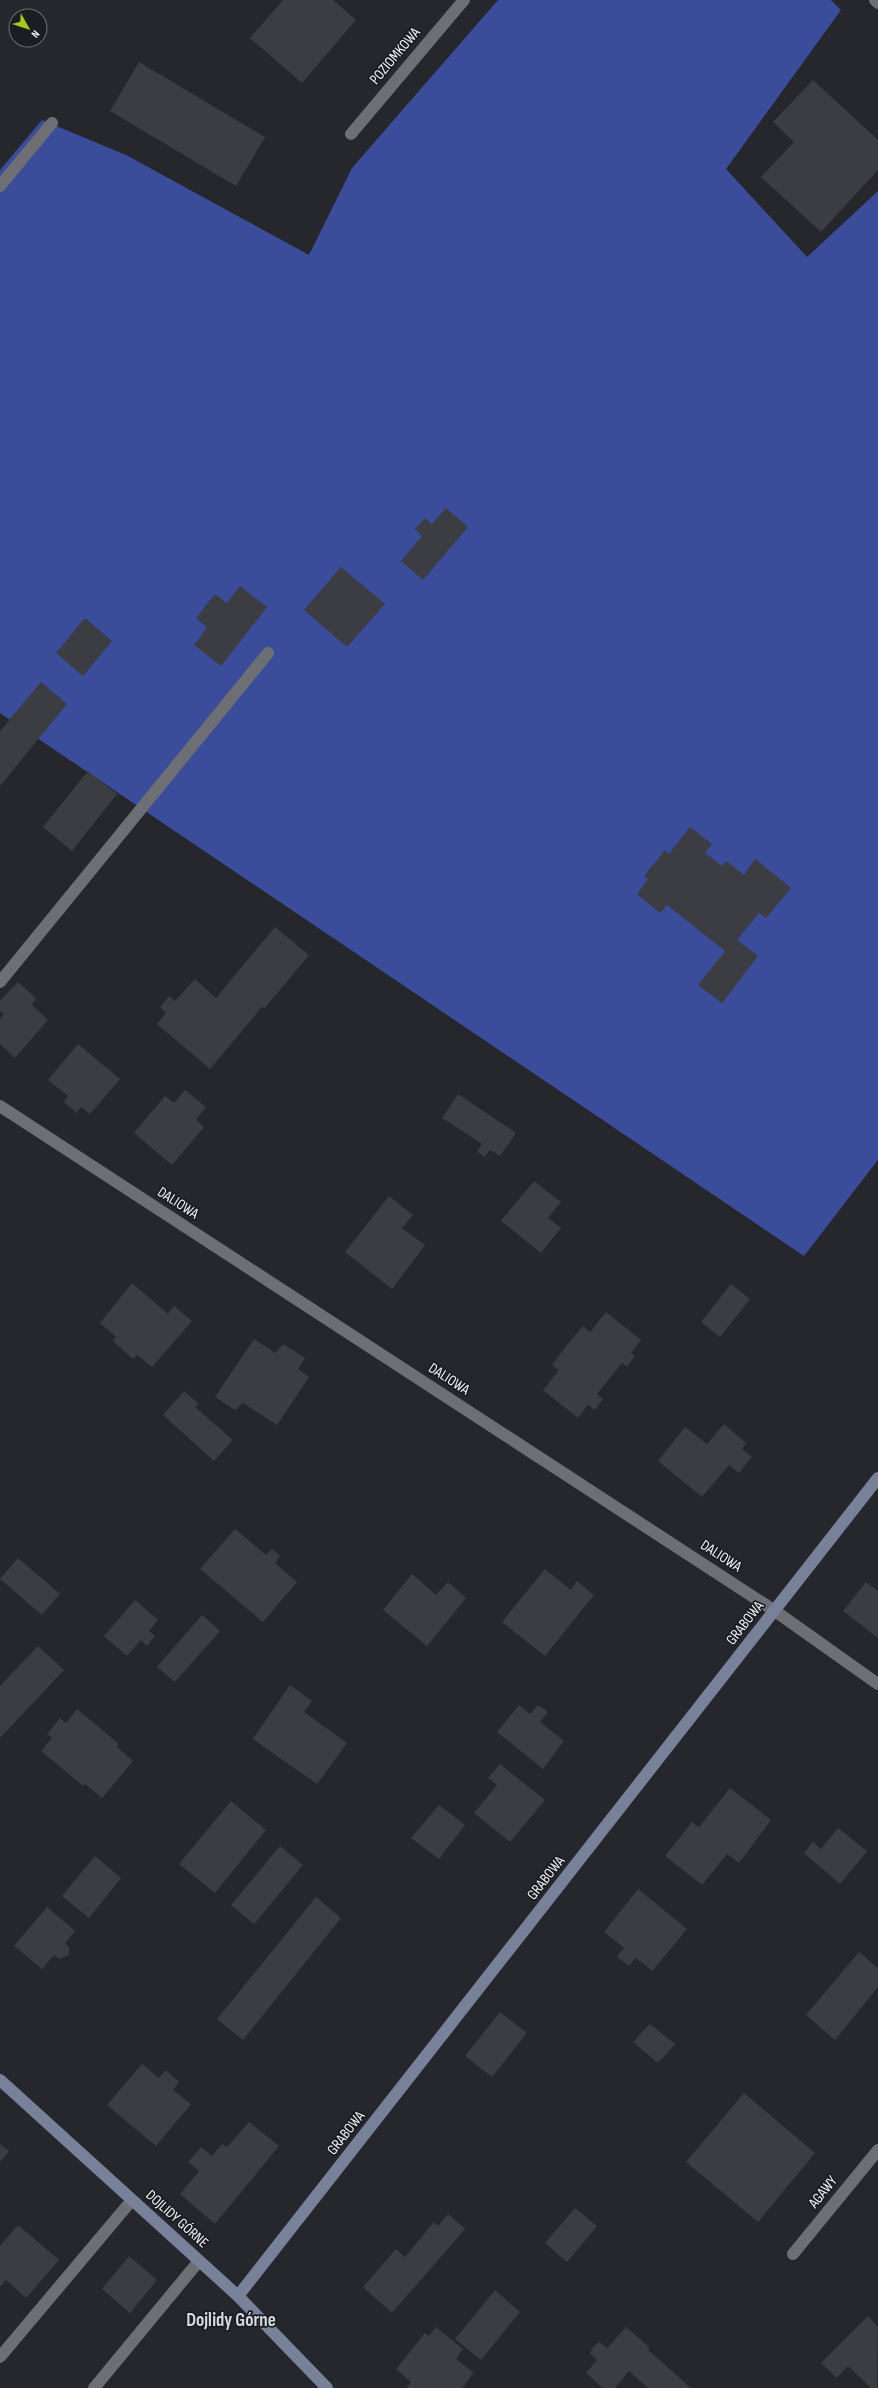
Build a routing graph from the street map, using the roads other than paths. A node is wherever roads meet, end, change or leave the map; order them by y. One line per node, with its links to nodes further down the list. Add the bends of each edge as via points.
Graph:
1 (464, 0): 5 (street, POZIOMKOWA)
2 (875, 0): 3 (street)
3 (878, 3)
4 (52, 123): 6 (street)
5 (351, 134)
6 (0, 186)
7 (268, 653): 8 (street)
8 (0, 982)
9 (0, 1106): 11 (street, DALIOWA)
10 (878, 1478): 11 (street, GRABOWA)
11 (775, 1611): 12 (street, DALIOWA); 18 (street, GRABOWA)
12 (878, 1684)
13 (0, 2080): 15 (street, DOJLIDY GÓRNE)
14 (878, 2150): 16 (street, AGAWY)
15 (132, 2200): 17 (street, DOJLIDY GÓRNE); 19 (street)
16 (794, 2254)
17 (199, 2261): 18 (street, DOJLIDY GÓRNE); 20 (street)
18 (238, 2296): 21 (street, DOJLIDY GÓRNE)
19 (0, 2357)
20 (94, 2388)
21 (327, 2388)

